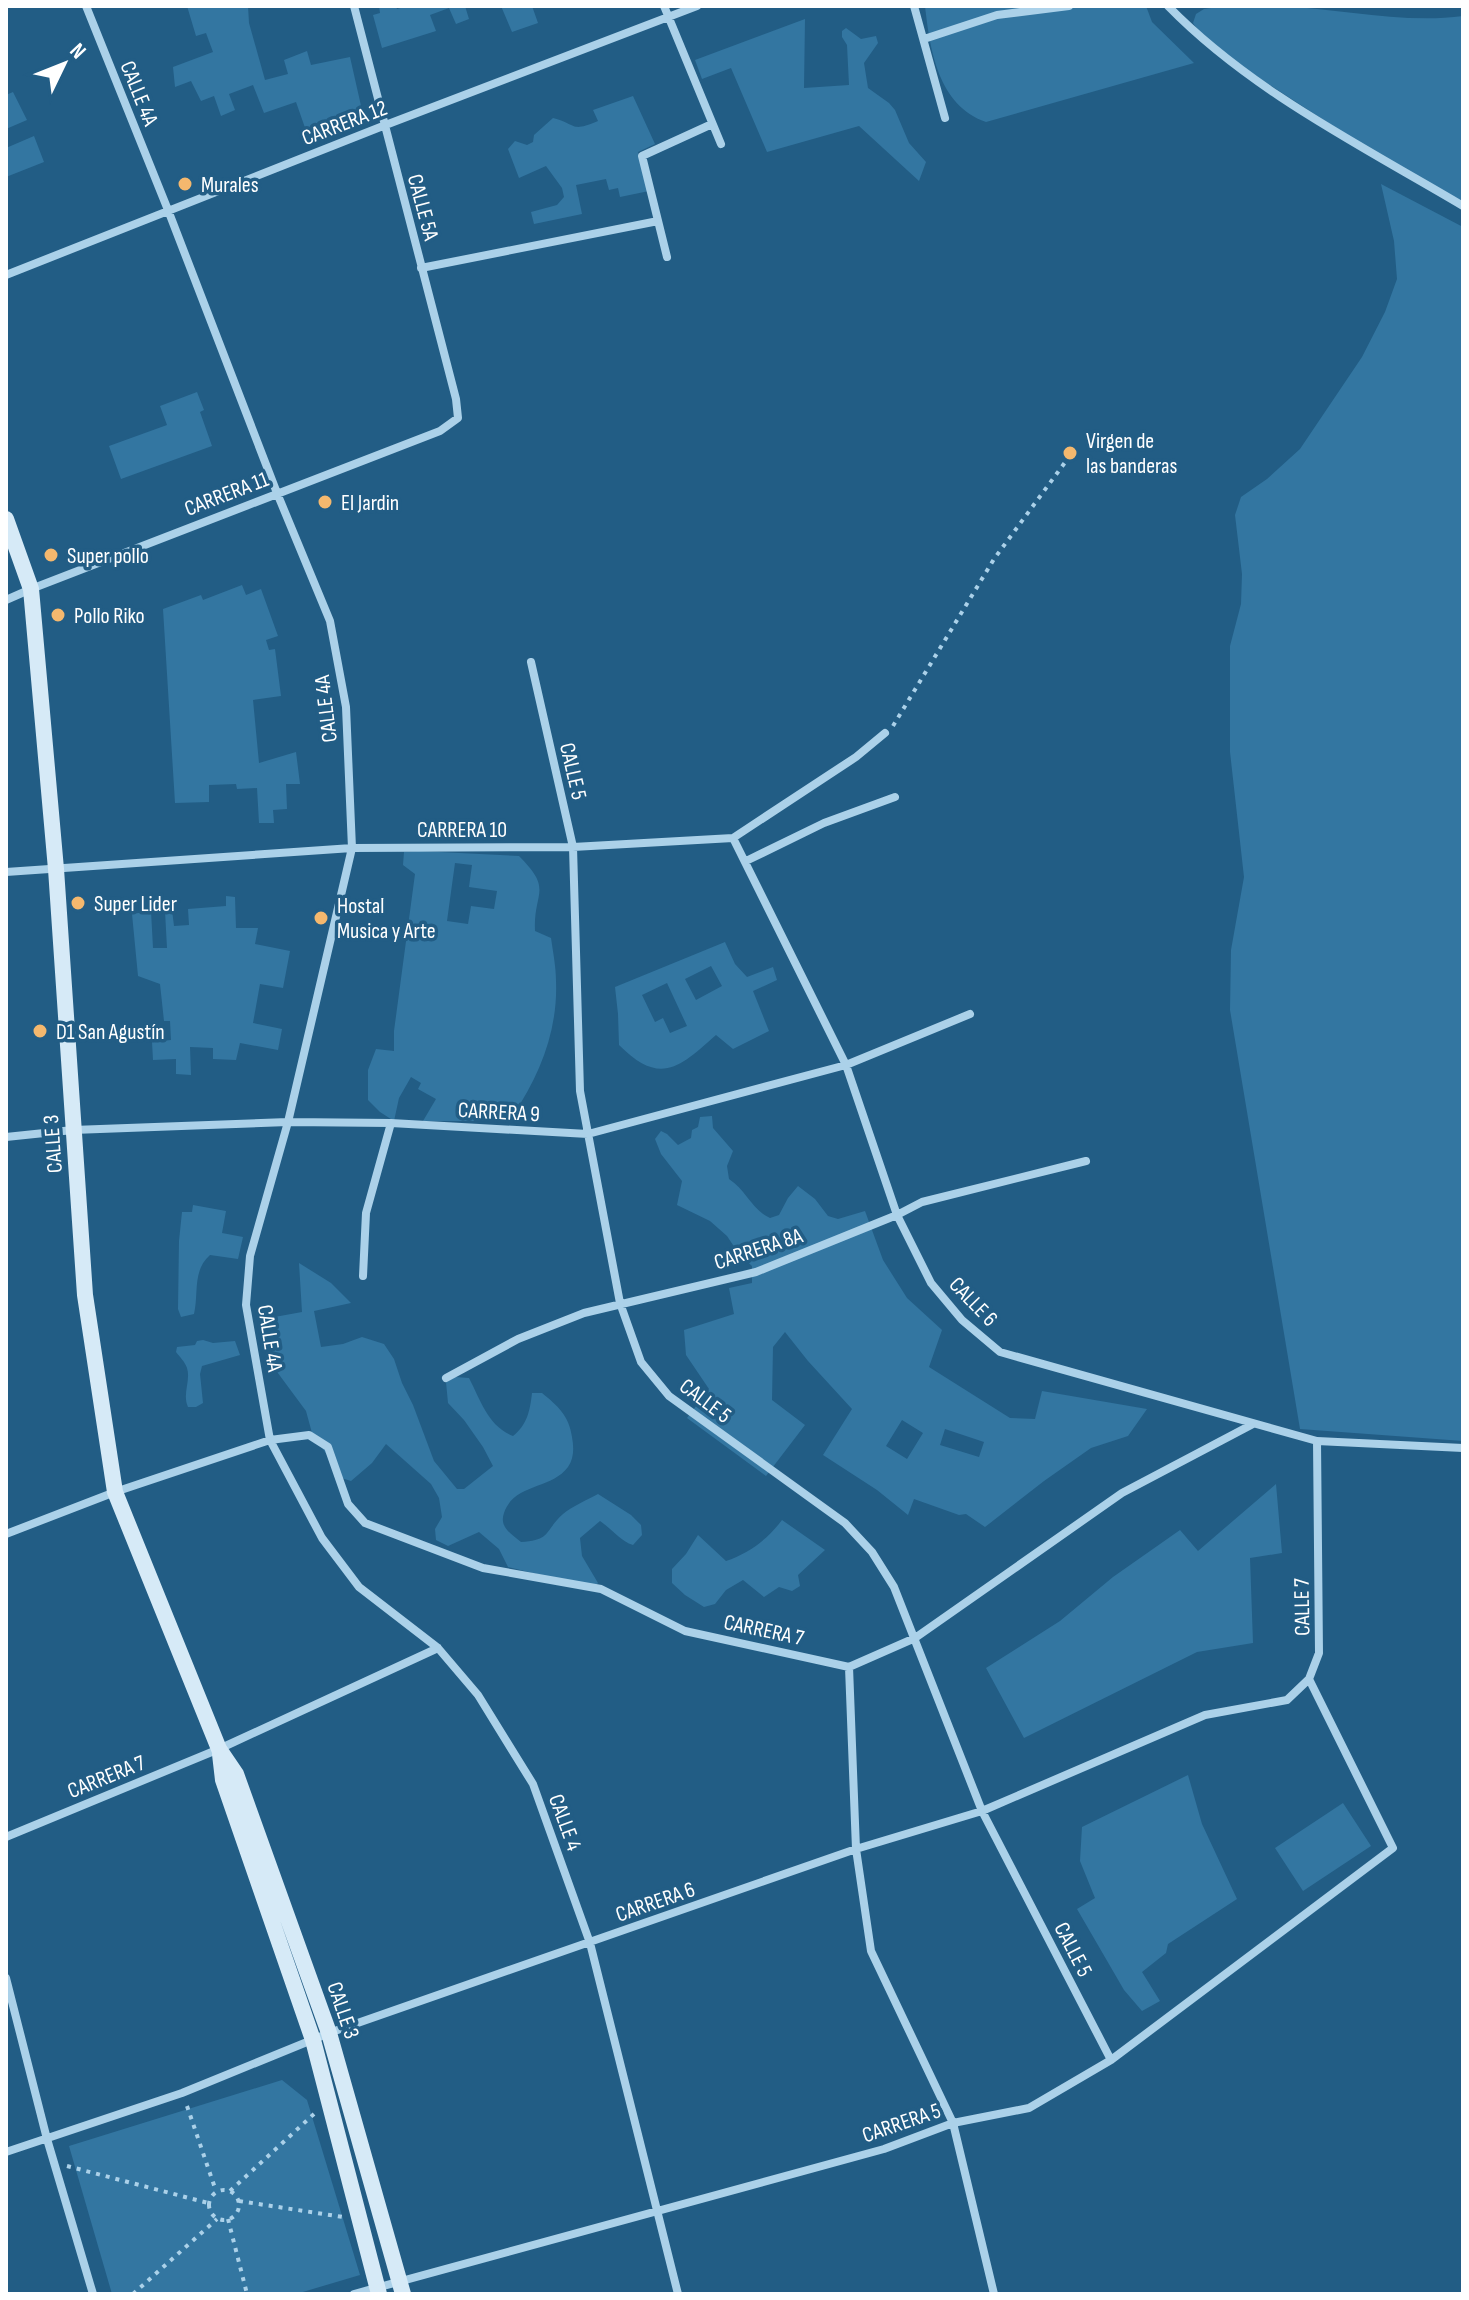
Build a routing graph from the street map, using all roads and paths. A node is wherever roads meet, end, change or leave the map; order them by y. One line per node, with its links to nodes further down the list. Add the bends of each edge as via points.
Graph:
1 (86, 6): 15 (street, CALLE 4A)
2 (354, 6): 12 (street, CALLE 5A)
3 (664, 6): 8 (street)
4 (697, 6): 8 (street, CARRERA 12)
5 (914, 6): 9 (street)
6 (1069, 6): 9 (street, via 997,15)
7 (1168, 6): 14 (street, via 1209,46 1299,109)
8 (668, 18): 11 (street); 12 (street, CARRERA 12)
9 (924, 39): 10 (street)
10 (945, 118)
11 (712, 124): 13 (street); 16 (street, via 642,156)
12 (383, 126): 15 (street, CARRERA 12); 18 (street, CALLE 5A)
13 (721, 144)
14 (1463, 206)
15 (168, 210): 19 (street, CARRERA 12); 22 (street, CALLE 4A)
16 (658, 221): 17 (street); 18 (street)
17 (667, 257)
18 (421, 268): 20 (street, CALLE 5A)
19 (6, 275)
20 (458, 418): 22 (street, CARRERA 11, via 440,431)
21 (1069, 457): 27 (path, via 994,559)
22 (277, 493): 24 (street, CARRERA 11); 31 (street, CALLE 4A, via 330,621 346,707)
23 (6, 519): 24 (main road, CALLE 3)
24 (31, 589): 25 (street, CARRERA 11); 33 (main road, CALLE 3)
25 (6, 600)
26 (531, 662): 30 (street, CALLE 5)
27 (885, 733): 29 (street)
28 (895, 797): 32 (street, via 824,823)
29 (733, 838): 30 (street, CARRERA 10); 32 (street, CALLE 6)
30 (573, 847): 31 (street, CARRERA 10); 40 (street, CALLE 5, via 580,1091)
31 (352, 848): 33 (street, CARRERA 10); 37 (street, CALLE 4A)
32 (746, 861): 36 (street, CALLE 6)
33 (56, 869): 34 (street, CARRERA 10); 39 (main road, CALLE 3)
34 (6, 872)
35 (970, 1014): 36 (street, CARRERA 9)
36 (846, 1065): 40 (street, CARRERA 9); 43 (street, CALLE 6)
37 (288, 1122): 38 (street, CARRERA 9); 39 (street, CARRERA 9); 48 (street, CALLE 4A, via 250,1256 246,1305)
38 (391, 1123): 40 (street, CARRERA 9); 44 (street, via 366,1213)
39 (73, 1130): 41 (street, CARRERA 9); 51 (main road, CALLE 3, via 85,1295)
40 (588, 1134): 45 (street, CALLE 5)
41 (6, 1137)
42 (1086, 1161): 43 (street, CARRERA 8A, via 922,1202)
43 (897, 1215): 45 (street, CARRERA 8A, via 756,1272); 47 (street, CALLE 6, via 931,1283 962,1320 1000,1352)
44 (363, 1276)
45 (620, 1303): 46 (street, CARRERA 8A, via 518,1339); 53 (street, CALLE 5, via 641,1362 669,1396 845,1523 894,1587)
46 (446, 1378)
47 (1253, 1424): 49 (street, CALLE 6); 53 (street, via 1122,1493)
48 (270, 1440): 51 (street); 54 (street, CALLE 4, via 322,1538 359,1587); 55 (street, CARRERA 7, via 309,1435 328,1447 348,1504 365,1523 483,1568 601,1589 685,1631)
49 (1317, 1441): 50 (street, CALLE 6); 56 (street, CALLE 7, via 1319,1653)
50 (1463, 1448)
51 (115, 1492): 52 (street); 57 (main road, CALLE 3)
52 (6, 1534)
53 (915, 1638): 55 (street); 58 (street, CALLE 5)
54 (438, 1648): 57 (street, CARRERA 7); 61 (street, CALLE 4, via 478,1695 533,1784)
55 (849, 1667): 60 (street)
56 (1309, 1679): 58 (street, CARRERA 6, via 1287,1700 1205,1715); 65 (street, CARRERA 5, via 1393,1848)
57 (219, 1749): 59 (street, CARRERA 7); 63 (main road, CALLE 3, via 236,1774); 64 (main road, CALLE 3, via 223,1780)
58 (982, 1811): 60 (street, CARRERA 6); 65 (street, CALLE 5)
59 (6, 1837)
60 (856, 1849): 61 (street, CARRERA 6); 68 (street, via 871,1951)
61 (590, 1943): 63 (street, CARRERA 6); 76 (street, CALLE 4)
62 (6, 1978): 69 (street)
63 (329, 2033): 64 (street, CARRERA 6); 80 (main road, CALLE 3)
64 (313, 2040): 66 (street, CARRERA 6); 67 (main road, CALLE 3)
65 (1111, 2060): 68 (street, CARRERA 5, via 1029,2108)
66 (182, 2093): 69 (street, CARRERA 6); 72 (path)
67 (328, 2101): 73 (path); 79 (main road, CALLE 3)
68 (953, 2123): 76 (street, CARRERA 5, via 884,2149); 87 (street)
69 (47, 2139): 70 (street, CARRERA 6); 71 (street)
70 (6, 2152)
71 (54, 2163): 75 (path); 82 (street)
72 (216, 2191): 73 (path); 75 (path)
73 (230, 2191): 74 (path)
74 (239, 2201): 78 (path, via 236,2214); 79 (path)
75 (208, 2203): 77 (path)
76 (659, 2210): 80 (street, CARRERA 5); 86 (street, CALLE 4)
77 (217, 2219): 78 (path); 83 (path)
78 (228, 2219): 84 (path)
79 (359, 2219): 81 (main road, CALLE 3)
80 (401, 2288): 81 (street, CARRERA 5)
81 (378, 2291): 85 (street, CARRERA 5)
82 (93, 2294)
83 (133, 2294)
84 (247, 2294)
85 (354, 2294)
86 (678, 2294)
87 (994, 2294)

